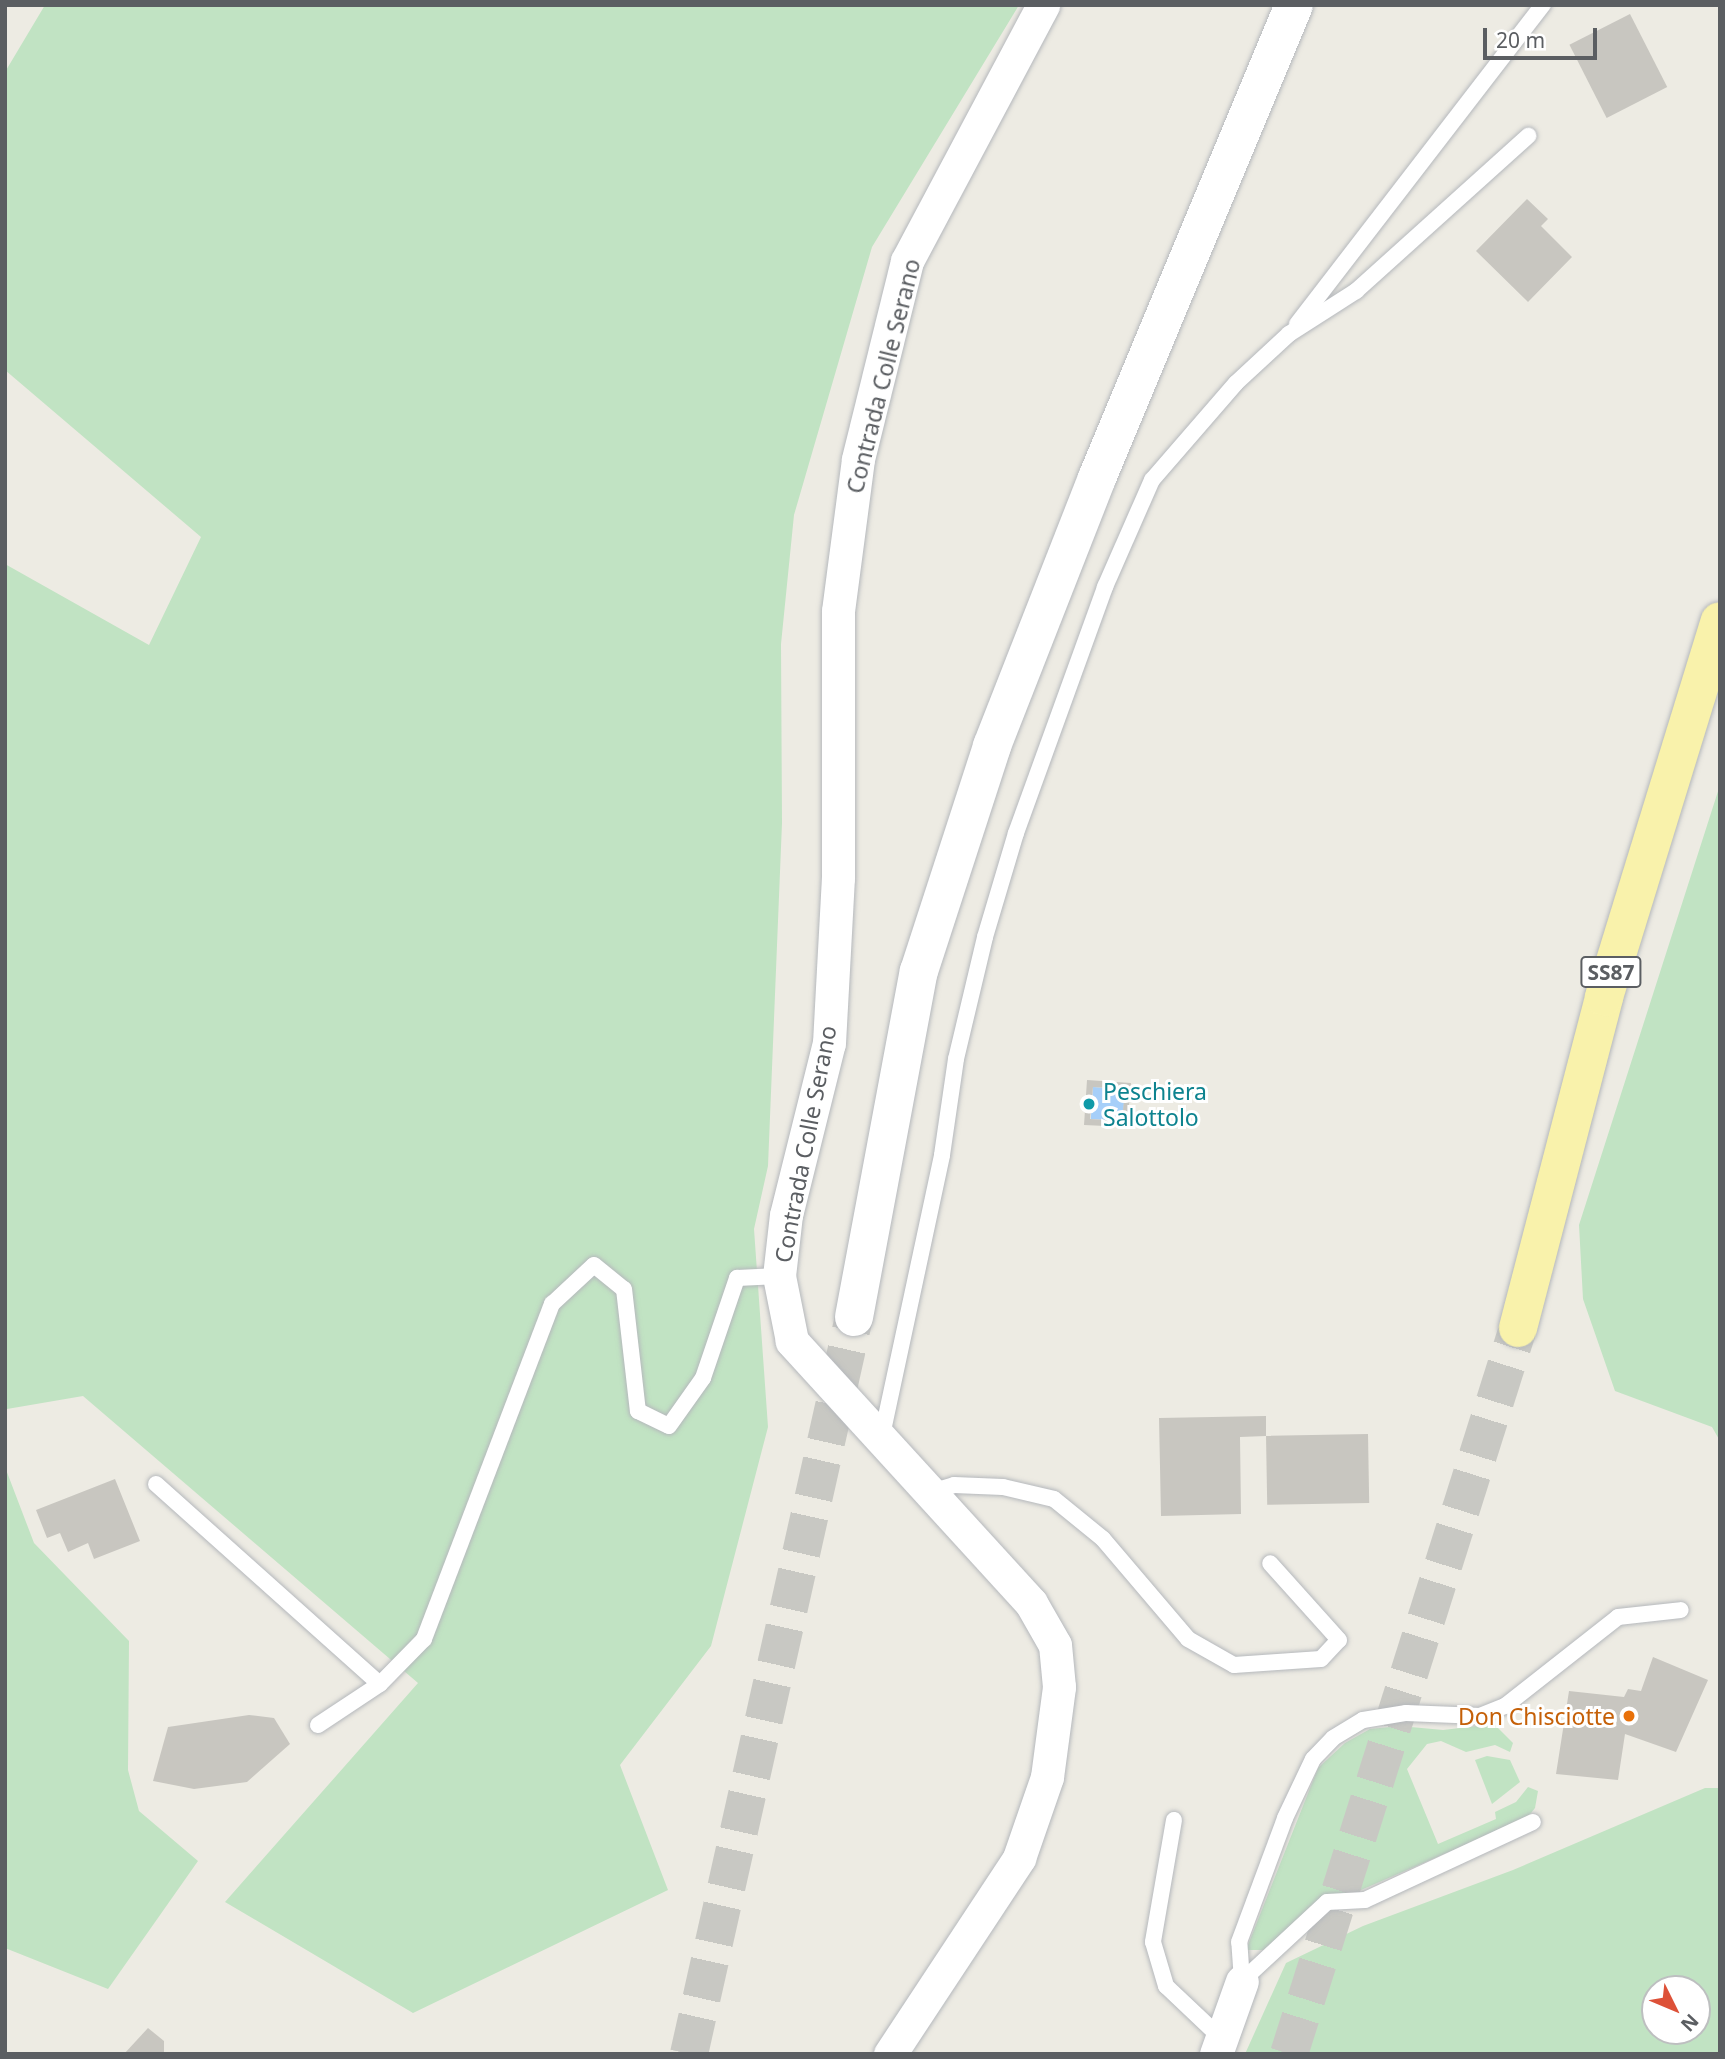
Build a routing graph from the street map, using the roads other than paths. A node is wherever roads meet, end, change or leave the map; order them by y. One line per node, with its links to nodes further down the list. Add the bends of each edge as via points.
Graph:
1 (1043, 5): 7 (street, Contrada Colle Serano, via 907,261 858,459 838,611 838,878 829,1043 786,1215)
2 (1294, 5): 8 (main road, via 1097,478 992,746 919,971)
3 (1544, 5): 5 (lane)
4 (1528, 135): 5 (lane, via 1356,291)
5 (1289, 334): 10 (lane, via 1236,383 1152,480 1105,587 1016,833 985,937 956,1059 942,1155)
6 (1720, 621): 9 (main road, SS87, via 1604,997)
7 (779, 1276): 10 (street, Contrada Colle Serano, via 792,1341); 15 (lane, via 737,1278 703,1378 669,1426 638,1411 624,1289 594,1265 552,1304 424,1639)
8 (854, 1317)
9 (1518, 1328)
10 (880, 1443): 12 (street, Contrada Colle Serano)
11 (156, 1484): 15 (lane)
12 (928, 1493): 13 (lane, via 954,1485 1003,1487 1054,1499 1103,1539 1188,1639 1234,1665 1321,1658 1339,1640); 21 (street, Contrada Colle Serano, via 1031,1603 1055,1645 1059,1687 1047,1777 1019,1858)
13 (1270, 1563)
14 (1681, 1610): 19 (lane, via 1618,1617 1505,1706 1480,1716 1406,1713 1363,1720 1333,1738 1313,1759 1239,1942)
15 (380, 1684): 16 (lane)
16 (318, 1726)
17 (1174, 1820): 20 (lane, via 1153,1942 1166,1986)
18 (1533, 1822): 19 (lane, via 1366,1900 1327,1902)
19 (1242, 1981): 20 (street)
20 (1218, 2046)
21 (890, 2054)

